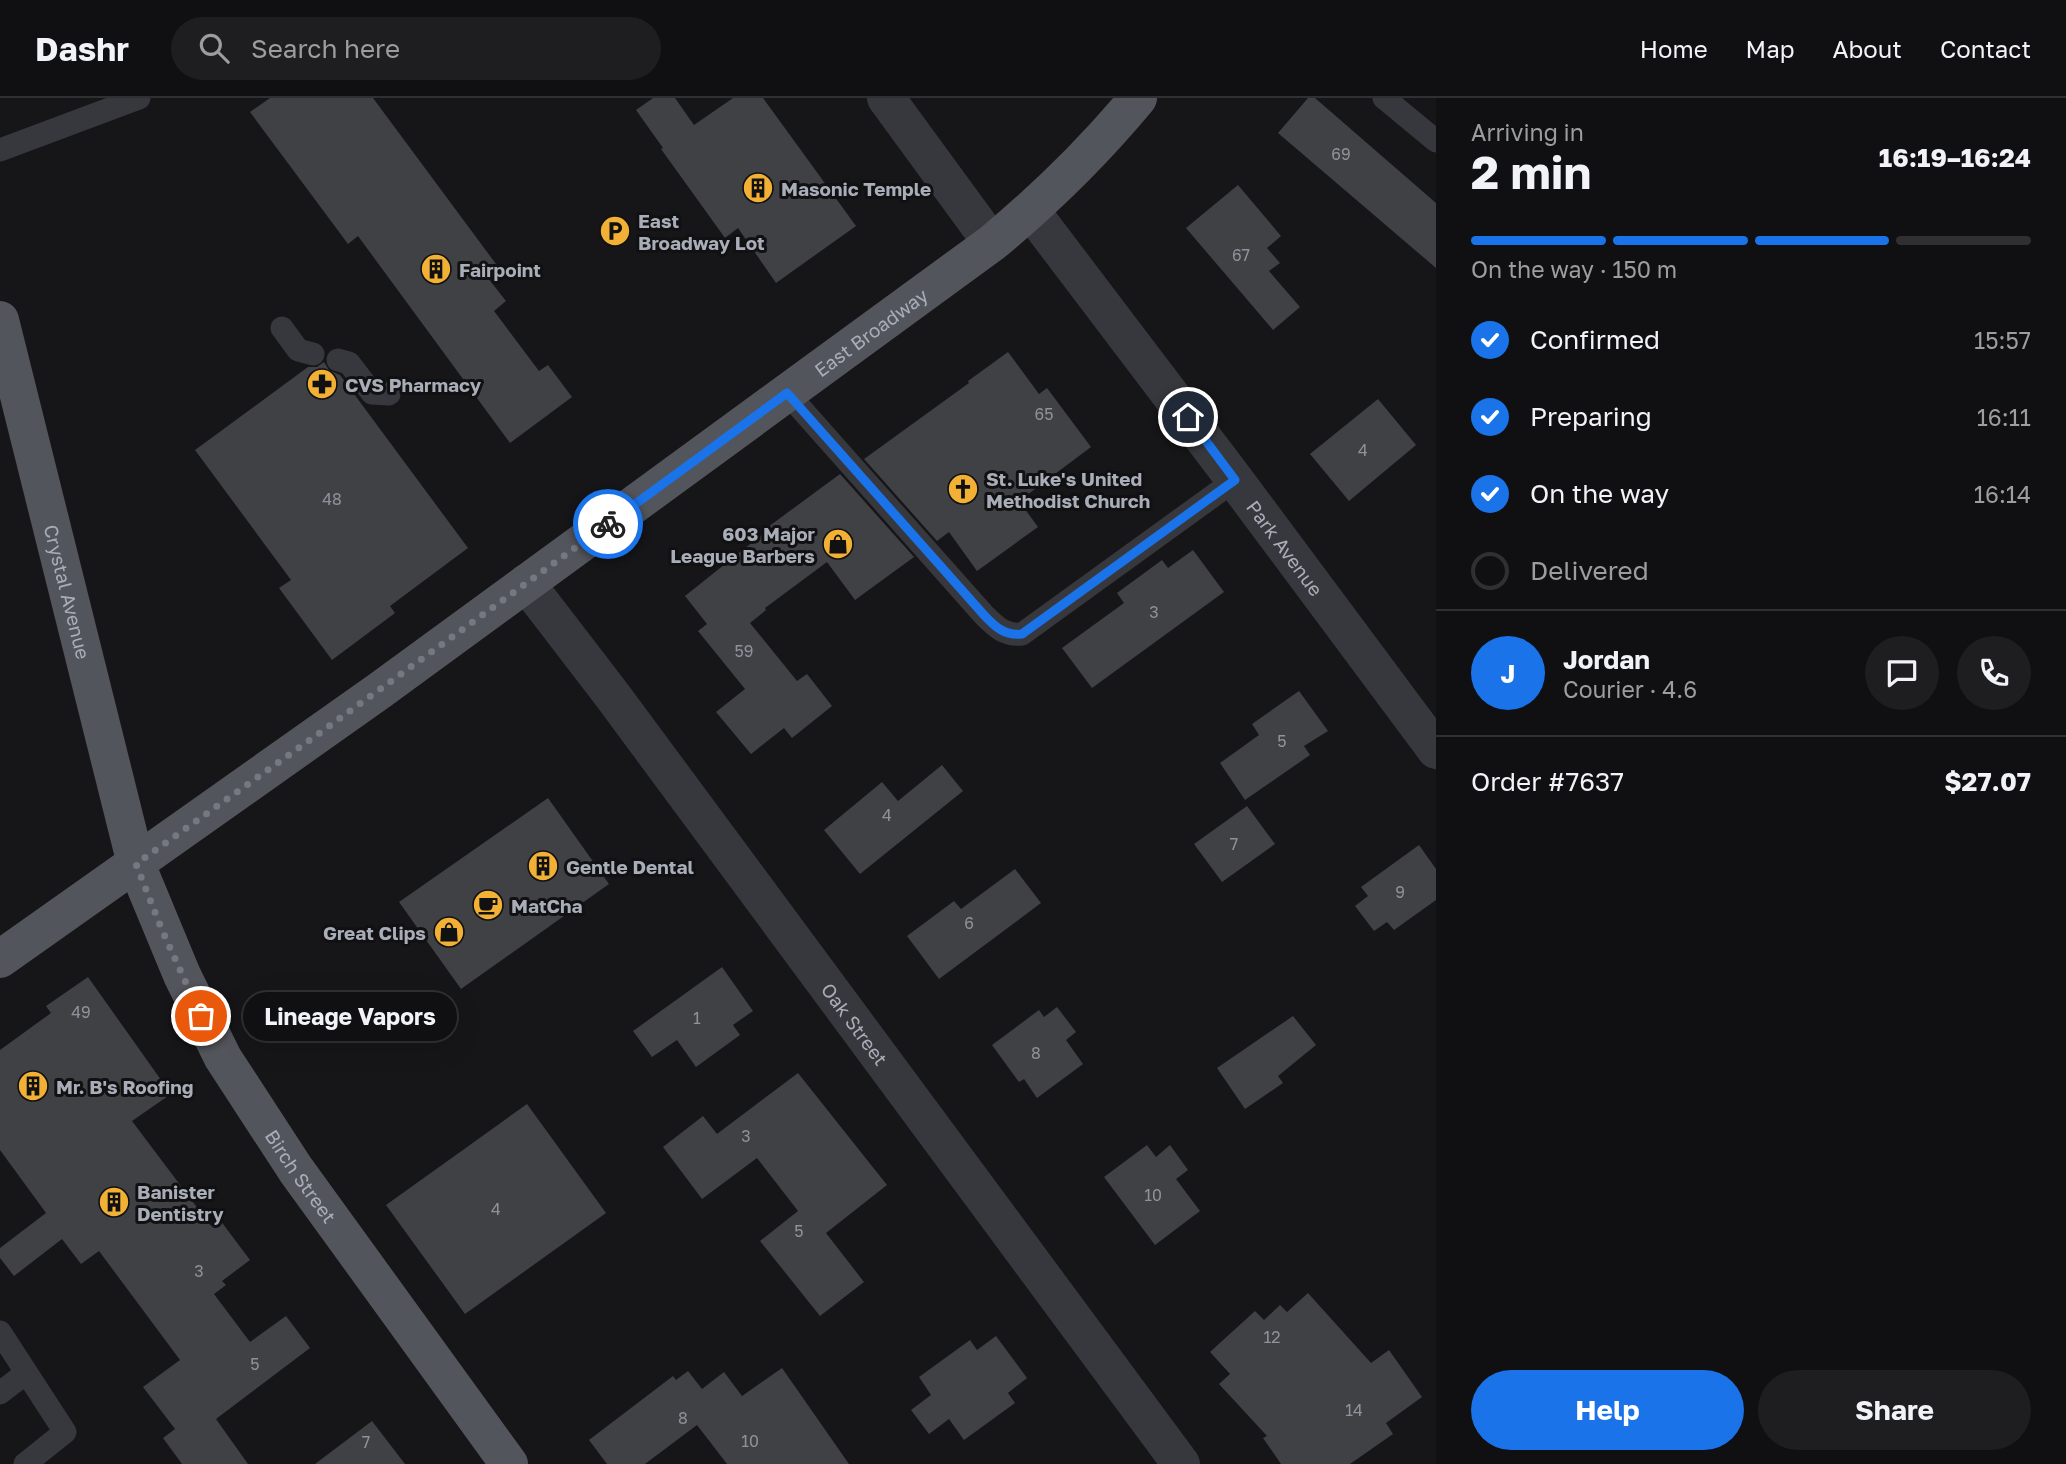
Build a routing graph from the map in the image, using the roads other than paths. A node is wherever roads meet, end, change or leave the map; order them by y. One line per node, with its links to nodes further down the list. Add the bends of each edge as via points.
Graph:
1 (139, 98): 6 (lane)
2 (886, 98): 8 (street)
3 (1138, 98): 7 (main road, East Broadway)
4 (1384, 98): 5 (lane)
5 (1436, 141)
6 (0, 150)
7 (1031, 211): 8 (main road, East Broadway); 16 (street, Park Avenue)
8 (992, 243): 14 (main road, East Broadway)
9 (0, 320): 13 (main road, Crystal Avenue)
10 (282, 328): 11 (lane, via 298,350)
11 (313, 354)
12 (338, 360): 15 (lane, via 349,363 372,393)
13 (7, 378): 19 (main road, Crystal Avenue)
14 (787, 393): 16 (lane, via 984,615 998,630 1012,635 1022,634); 17 (main road, East Broadway)
15 (389, 394)
16 (1235, 480): 18 (street, Park Avenue)
17 (526, 583): 19 (main road, East Broadway); 26 (street, Oak Street)
18 (1436, 750)
19 (136, 864): 20 (main road, East Broadway); 25 (main road, Birch Street, via 181,975 223,1058 296,1170)
20 (0, 959)
21 (0, 1332): 22 (lane)
22 (26, 1373): 23 (lane); 24 (lane, via 65,1433)
23 (0, 1393)
24 (26, 1464)
25 (509, 1464)
26 (1181, 1464)

